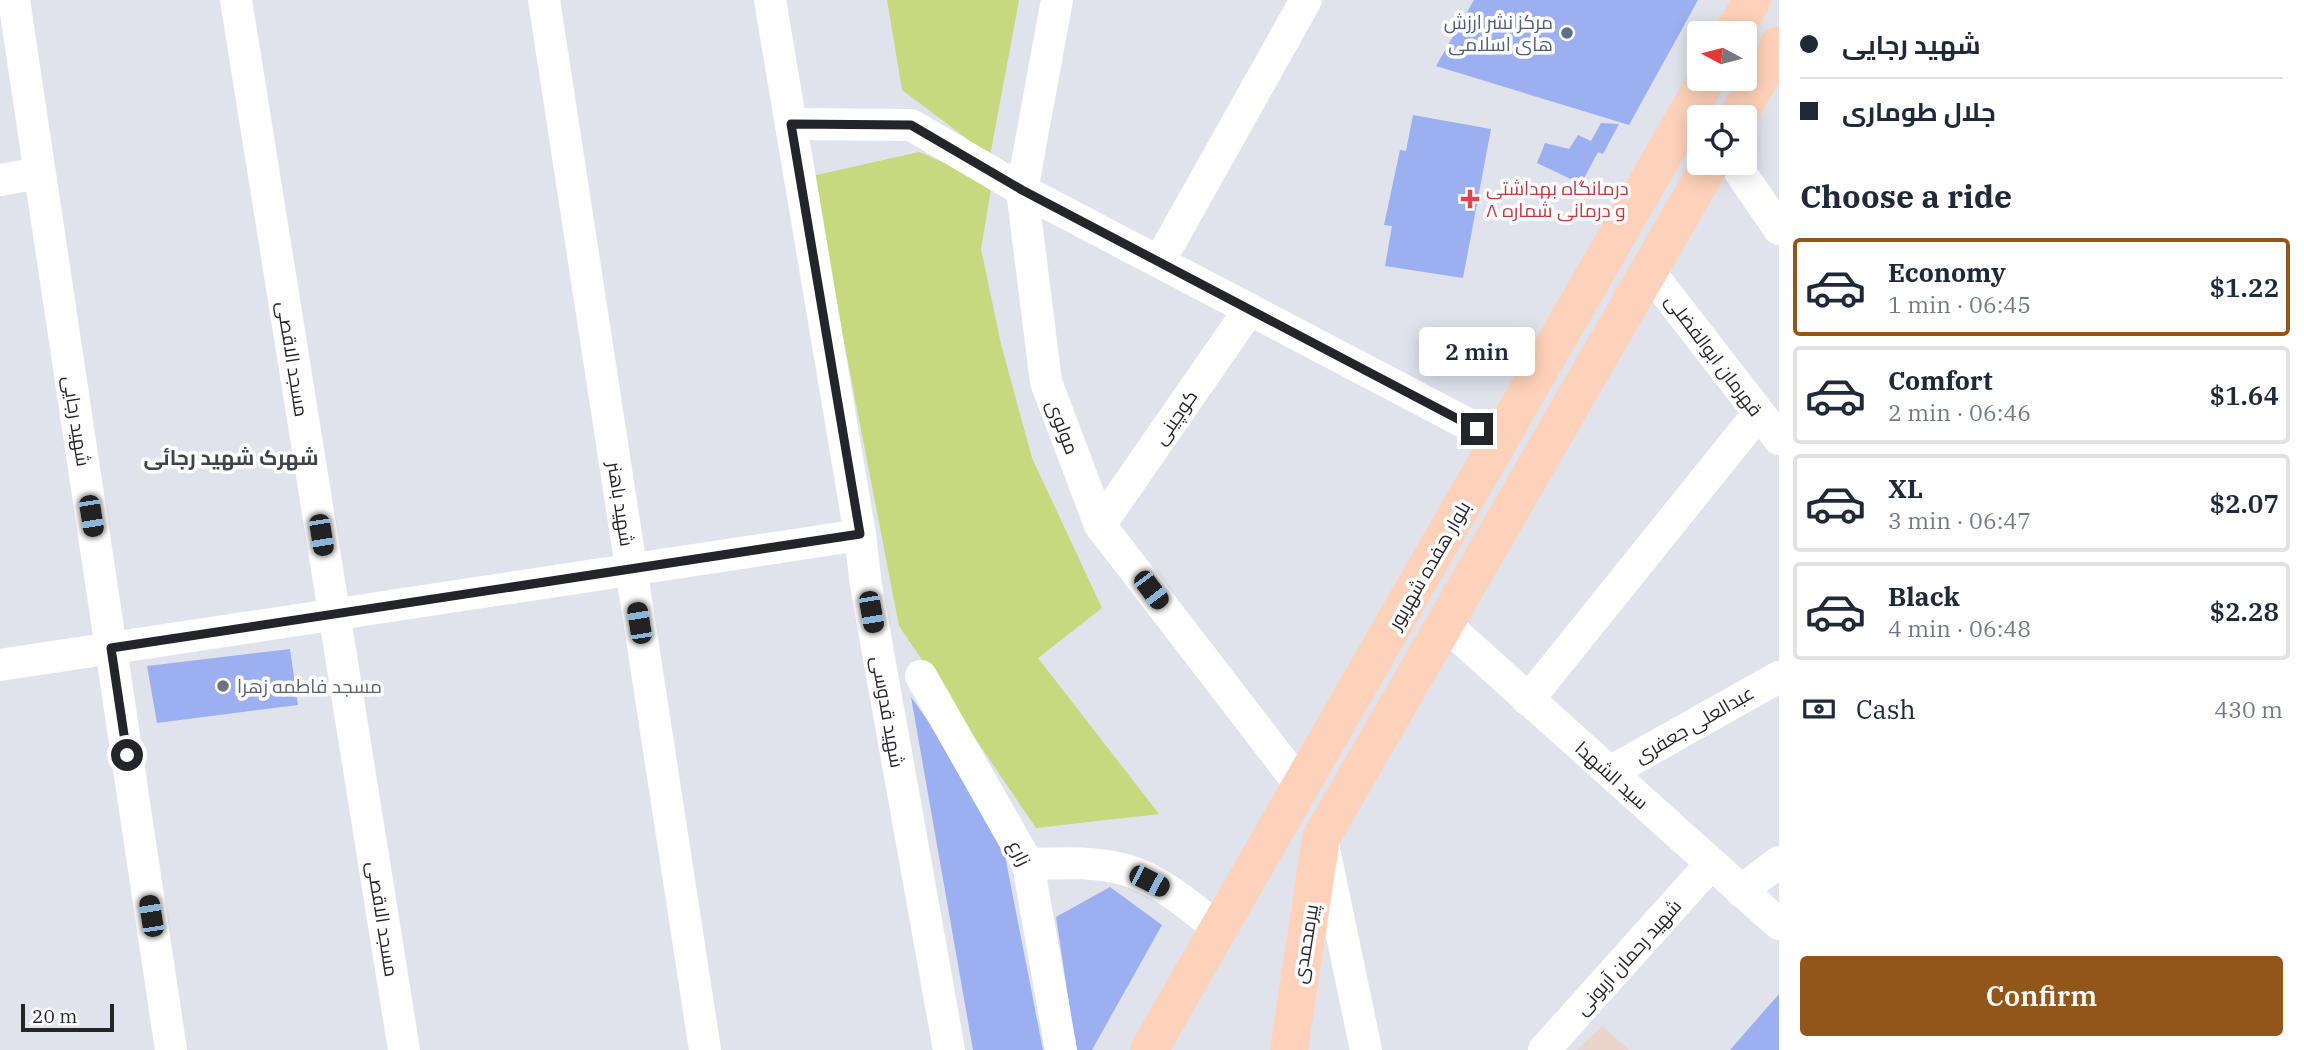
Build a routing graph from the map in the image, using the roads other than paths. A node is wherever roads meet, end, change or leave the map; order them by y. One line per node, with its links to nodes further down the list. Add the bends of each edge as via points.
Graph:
1 (13, 0): 13 (street, شهید رجایی)
2 (236, 0): 28 (street, مسجد الاقصی)
3 (544, 0): 27 (street, شهید باهنر)
4 (770, 0): 12 (street, شهید قدوسی)
5 (1058, 0): 17 (street, مولوی)
6 (1306, 0): 19 (street)
7 (1752, 0): 8 (main road)
8 (1740, 21)
9 (1779, 45): 11 (main road)
10 (1700, 91): 24 (main road, بلوار هفده شهریور)
11 (1744, 105)
12 (791, 124): 17 (street, via 911,125); 26 (street, شهید قدوسی)
13 (39, 173): 16 (street); 30 (street, شهید رجایی)
14 (1704, 175): 20 (main road)
15 (1742, 175): 18 (street)
16 (0, 180)
17 (1022, 190): 19 (street); 25 (street, مولوی, via 1046,382)
18 (1779, 229)
19 (1159, 262): 21 (street)
20 (1649, 271): 22 (street, قهرمان ابوالفضلی); 29 (main road)
21 (1250, 310): 24 (street); 25 (street, کوچینی)
22 (1759, 414): 23 (street, قهرمان ابوالفضلی); 34 (street)
23 (1779, 439)
24 (1500, 441): 36 (main road, بلوار هفده شهریور)
25 (1100, 524): 36 (street, مولوی)
26 (860, 534): 27 (street); 47 (street, شهید قدوسی)
27 (631, 569): 28 (street); 46 (street, شهید باهنر)
28 (334, 615): 30 (street); 45 (street, مسجد الاقصی)
29 (1445, 624): 34 (street, سید الشهدا); 37 (main road)
30 (111, 648): 31 (street); 44 (street, شهید رجایی)
31 (0, 665)
32 (921, 676): 39 (street, زارع)
33 (1779, 677): 35 (street, عبدالعلی جعفری)
34 (1528, 700): 35 (street, سید الشهدا)
35 (1610, 772): 40 (street, سید الشهدا)
36 (1301, 786): 43 (main road, بلوار هفده شهریور)
37 (1321, 838): 50 (main road, پیرمحمدی); 51 (street)
38 (1779, 862): 41 (street)
39 (1028, 864): 43 (street, via 1080,863 1127,870 1172,892); 48 (street, زارع)
40 (1712, 864): 41 (street, سید الشهدا); 52 (street, شهید رحمان آربونی)
41 (1741, 891): 42 (street, سید الشهدا)
42 (1779, 924)
43 (1219, 929): 49 (main road, بلوار هفده شهریور)
44 (171, 1050)
45 (404, 1050)
46 (705, 1050)
47 (949, 1050)
48 (1060, 1050)
49 (1149, 1050)
50 (1289, 1050)
51 (1366, 1050)
52 (1544, 1050)

